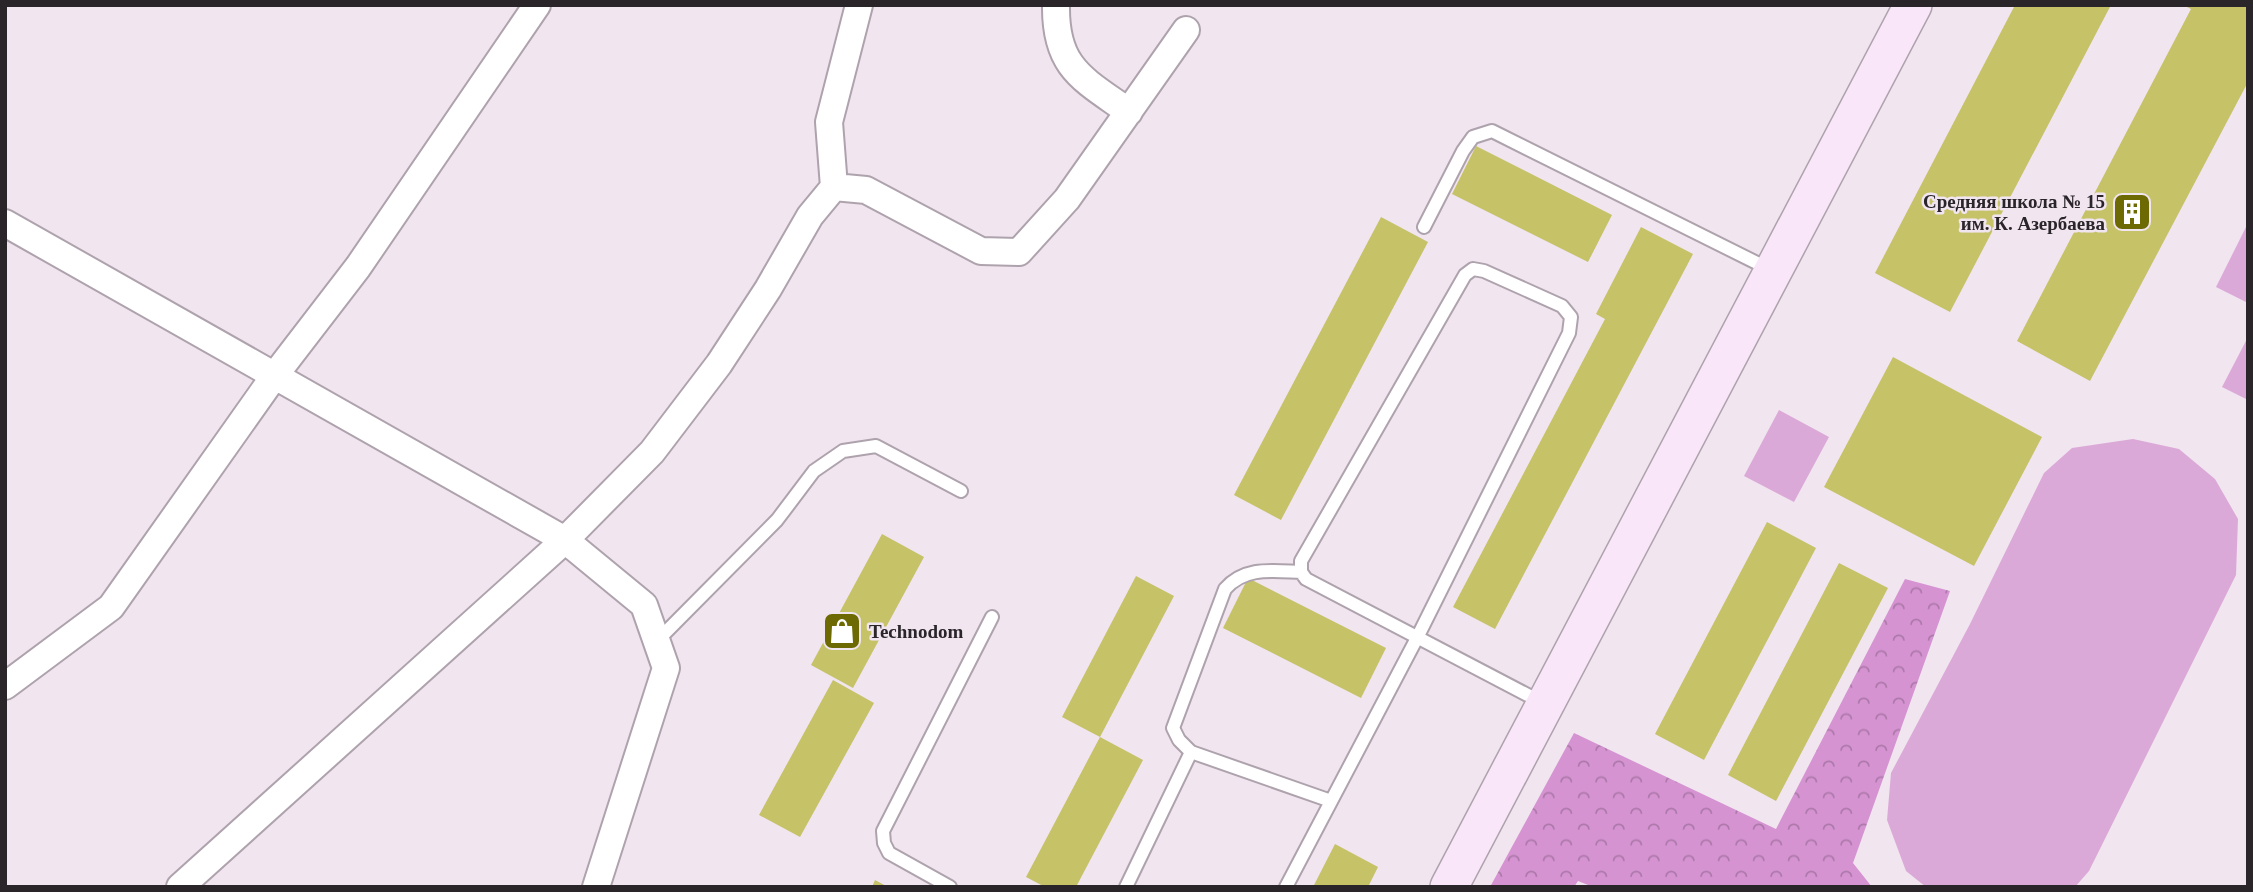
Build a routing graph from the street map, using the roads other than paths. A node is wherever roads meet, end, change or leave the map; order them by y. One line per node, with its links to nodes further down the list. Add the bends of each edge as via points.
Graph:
1 (537, 5): 11 (street, via 358,267)
2 (859, 5): 7 (street, via 829,122)
3 (1056, 5): 6 (street, via 1056,31 1064,57 1077,74)
4 (1913, 5): 10 (main road)
5 (1186, 30): 6 (street)
6 (1129, 112): 7 (street, via 1067,199 1019,252 981,251 866,190)
7 (834, 187): 13 (street, via 810,216 719,364 652,452)
8 (5, 223): 11 (street)
9 (1424, 227): 10 (lane, via 1463,150 1473,137 1492,131)
10 (1773, 270): 19 (main road)
11 (275, 375): 13 (street); 18 (street, via 111,607)
12 (961, 491): 17 (lane, via 876,446 843,450 814,471 777,520)
13 (565, 540): 17 (street, via 645,605); 22 (street)
14 (1301, 572): 16 (lane, via 1306,579); 16 (lane, via 1301,561 1465,275 1473,269 1484,271 1562,306 1571,317 1569,333); 20 (lane, via 1261,570 1234,579 1225,589 1173,728)
15 (992, 617): 24 (lane, via 883,831 889,853)
16 (1417, 638): 19 (lane); 21 (lane)
17 (657, 641): 23 (street, via 666,668)
18 (5, 686)
19 (1544, 704): 27 (main road)
20 (1191, 752): 21 (lane); 25 (lane)
21 (1331, 801): 26 (lane)
22 (180, 887)
23 (596, 887)
24 (950, 887)
25 (1126, 887)
26 (1286, 887)
27 (1449, 887)

